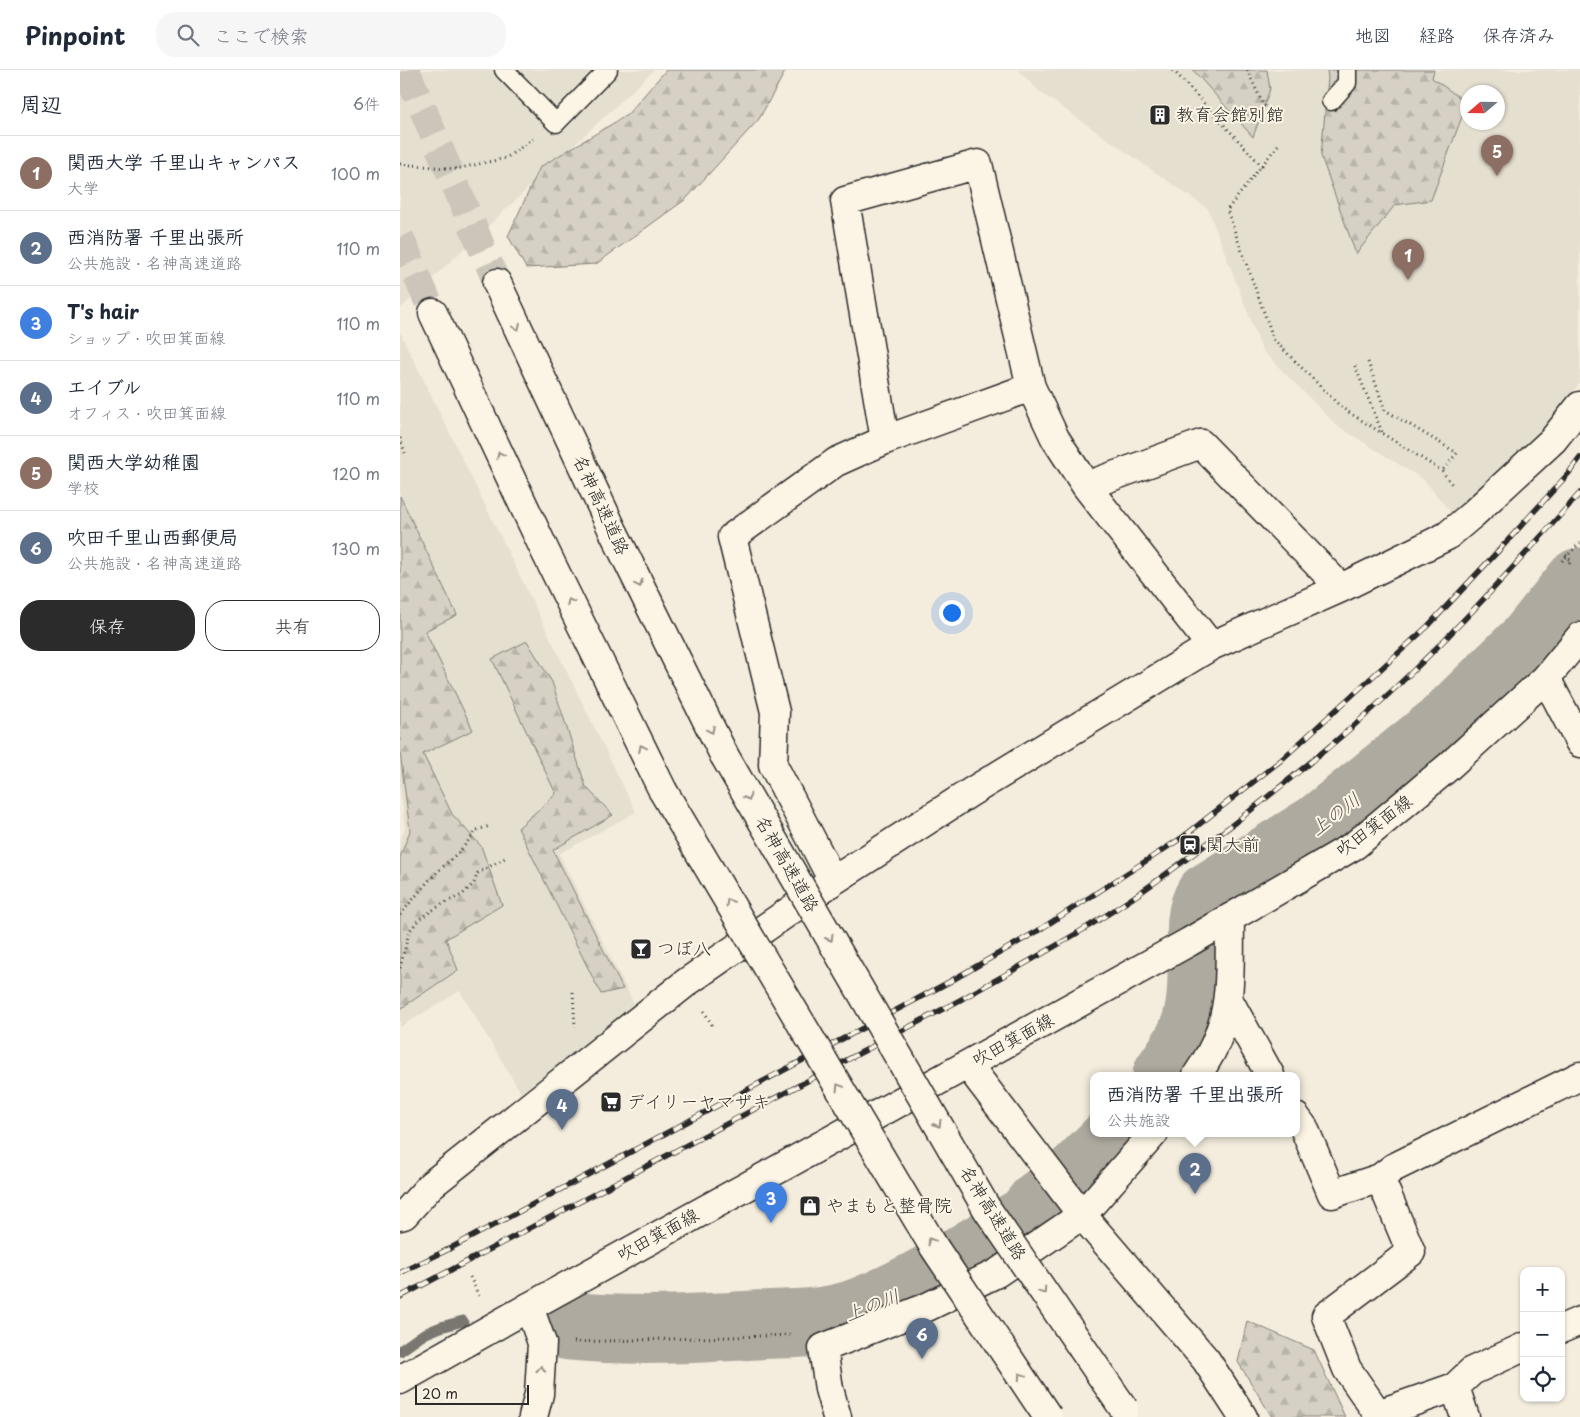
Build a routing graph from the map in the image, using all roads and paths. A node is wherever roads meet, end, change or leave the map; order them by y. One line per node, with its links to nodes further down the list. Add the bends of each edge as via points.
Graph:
1 (504, 70): 8 (lane)
2 (608, 70): 8 (lane)
3 (1172, 70): 11 (path)
4 (1247, 70): 7 (path, via 1264,106)
5 (1347, 70): 6 (lane, via 1347,83)
6 (1331, 101)
7 (1280, 116)
8 (556, 123): 10 (path, via 506,158 456,169)
9 (1278, 145): 11 (path)
10 (400, 164)
11 (1262, 166): 18 (path, via 1227,210 1274,340 1342,408)
12 (497, 283): 58 (main road, 名神高速道路, one-way to 58, bridge, via 613,532 724,755 987,1209)
13 (433, 313): 61 (main road, one-way to 13, bridge, via 934,1247 663,791)
14 (1368, 362): 22 (path, via 1385,410 1457,453)
15 (1355, 366): 18 (path)
16 (1031, 388): 20 (main road); 20 (main road, via 978,164 845,201); 23 (main road, via 1055,438)
17 (1580, 406): 24 (main road, via 1553,440)
18 (1382, 432): 22 (path)
19 (400, 438): 21 (path)
20 (885, 440): 36 (main road, via 836,462 732,537 775,712 773,765)
21 (405, 453)
22 (1442, 470): 24 (path)
23 (1086, 486): 29 (main road, via 1202,444); 31 (main road)
24 (1473, 514): 29 (main road, via 1446,536)
25 (1580, 544): 26 (path)
26 (1566, 555): 27 (path); 28 (path, via 1571,561)
27 (1562, 561)
28 (1568, 566)
29 (1341, 588): 31 (main road)
30 (1580, 637): 32 (main road, 吹田箕面線)
31 (1211, 646): 36 (main road, via 970,792)
32 (1546, 678): 33 (main road); 38 (main road, 吹田箕面線, via 1447,768 1354,845)
33 (1580, 743)
34 (490, 826): 37 (path, via 477,830)
35 (505, 858): 39 (path, via 478,873 462,895 419,919 408,932)
36 (833, 881): 49 (main road, via 687,982 431,1185)
37 (400, 915)
38 (1224, 921): 40 (main road); 41 (main road, 吹田箕面線)
39 (400, 968)
40 (1228, 999): 42 (main road, via 1220,1032); 43 (main road)
41 (968, 1064): 48 (main road); 50 (main road, 吹田箕面線)
42 (1199, 1072)
43 (1268, 1072)
44 (1580, 1076): 47 (main road, via 1393,1168)
45 (1300, 1122): 47 (main road, via 1332,1194)
46 (1150, 1137): 48 (main road)
47 (1380, 1178): 57 (main road, via 1411,1252 1326,1316 1347,1369 1378,1414)
48 (1077, 1208): 54 (main road, via 997,1273 925,1308); 62 (main road, via 1206,1360)
49 (400, 1216)
50 (529, 1307): 56 (main road, 吹田箕面線); 59 (main road, one-way to 50, via 539,1394 542,1343)
51 (1580, 1320): 52 (main road)
52 (1565, 1327)
53 (573, 1342): 54 (path, via 799,1334)
54 (823, 1348): 60 (main road, via 829,1389)
55 (1520, 1349): 57 (main road, via 1472,1371)
56 (400, 1380)
57 (1455, 1388): 63 (main road)
58 (1127, 1413)
59 (533, 1417)
60 (838, 1417)
61 (1048, 1417)
62 (1243, 1417)
63 (1465, 1417)

